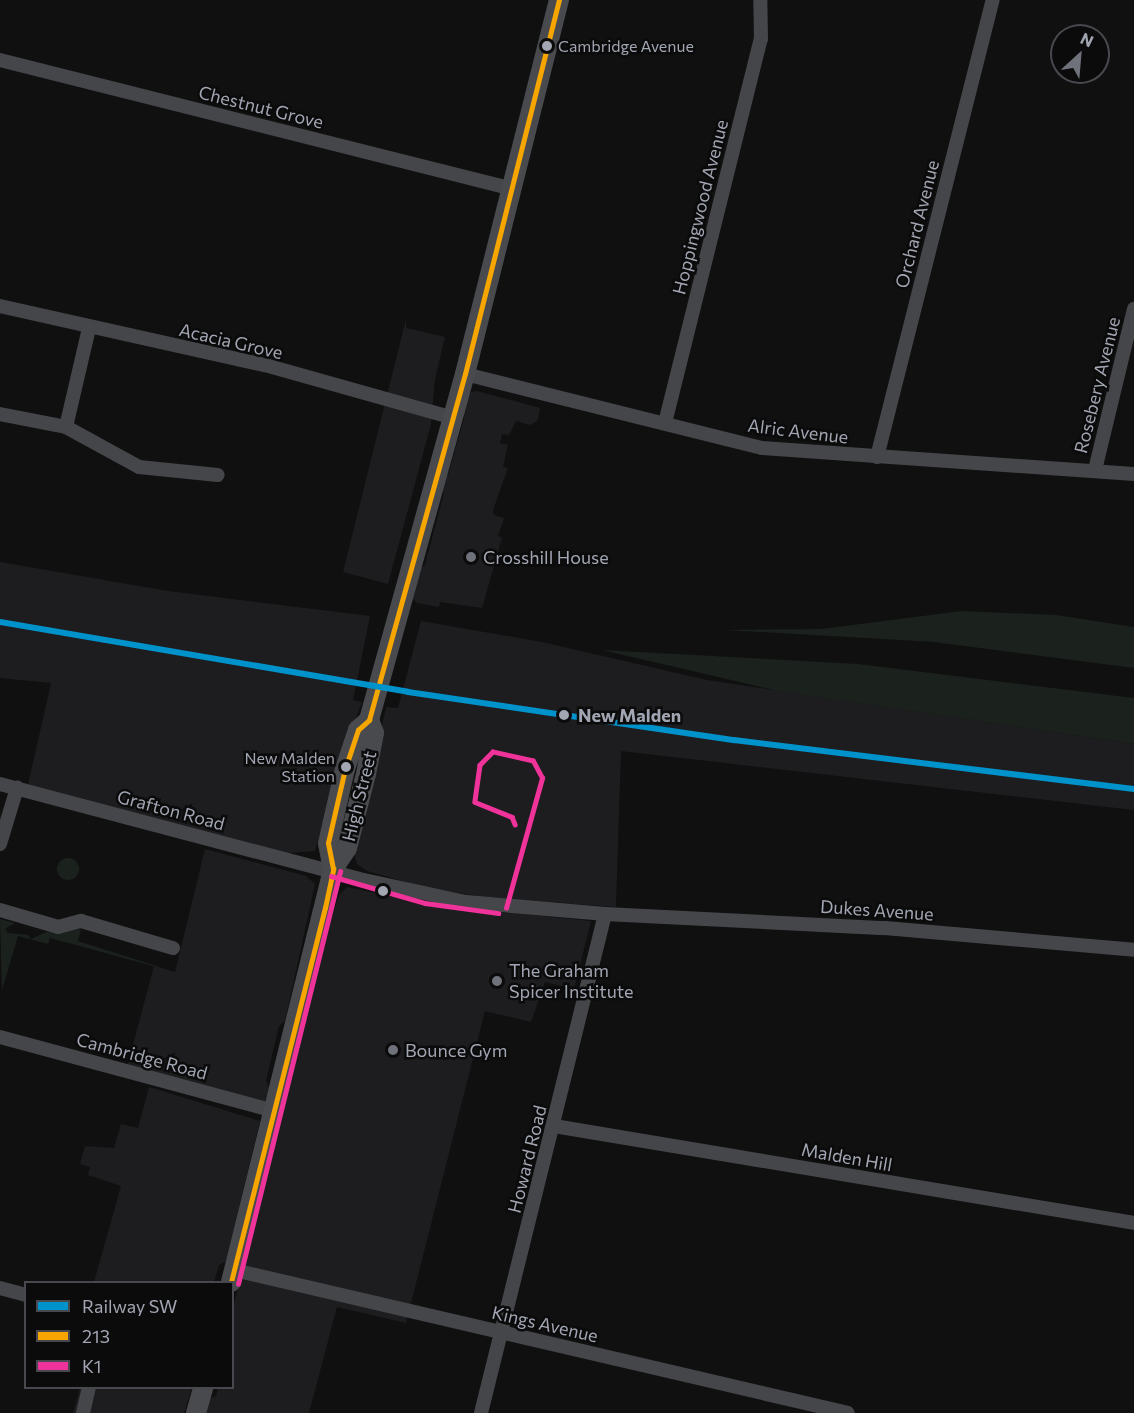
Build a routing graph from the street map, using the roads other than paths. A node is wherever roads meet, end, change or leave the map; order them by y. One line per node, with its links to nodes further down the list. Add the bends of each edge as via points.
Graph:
1 (560, 0): 5 (main road, High Street)
2 (760, 0): 12 (street, Hoppingwood Avenue, via 761,39)
3 (993, 0): 14 (street, Orchard Avenue)
4 (0, 60): 5 (street, Chestnut Grove)
5 (513, 189): 9 (main road, High Street)
6 (0, 306): 8 (street, Acacia Grove)
7 (1134, 309): 15 (street, Rosebery Avenue)
8 (89, 328): 11 (street, Acacia Grove, via 265,365); 13 (street)
9 (465, 374): 11 (main road, High Street); 12 (street, Alric Avenue)
10 (0, 414): 13 (street)
11 (453, 418): 21 (main road, High Street, via 369,720 358,730 333,819 328,843)
12 (665, 423): 14 (street, Alric Avenue, via 762,448)
13 (66, 427): 17 (street, via 139,467)
14 (877, 457): 15 (street, Alric Avenue)
15 (1095, 470): 16 (street, Alric Avenue)
16 (1134, 474)
17 (218, 475)
18 (0, 784): 19 (street, Grafton Road)
19 (17, 788): 20 (street); 21 (street, Grafton Road)
20 (0, 844)
21 (333, 869): 23 (street, Dukes Avenue, via 416,893 466,902); 27 (main road, High Street)
22 (0, 910): 24 (street, via 58,927 81,921)
23 (605, 914): 25 (street, Dukes Avenue, via 885,928); 28 (street, Howard Road)
24 (173, 948)
25 (1134, 950)
26 (0, 1036): 27 (street, Cambridge Road)
27 (274, 1111): 30 (main road, High Street)
28 (554, 1126): 29 (street, Malden Hill); 33 (street, Howard Road)
29 (1134, 1223)
30 (232, 1276): 33 (street, Kings Avenue)
31 (0, 1288): 32 (street)
32 (24, 1294)
33 (502, 1332): 38 (street, Howard Road); 39 (street, Kings Avenue)
34 (89, 1389): 36 (street)
35 (203, 1389): 37 (main road)
36 (82, 1413)
37 (196, 1413)
38 (481, 1413)
39 (848, 1413)

